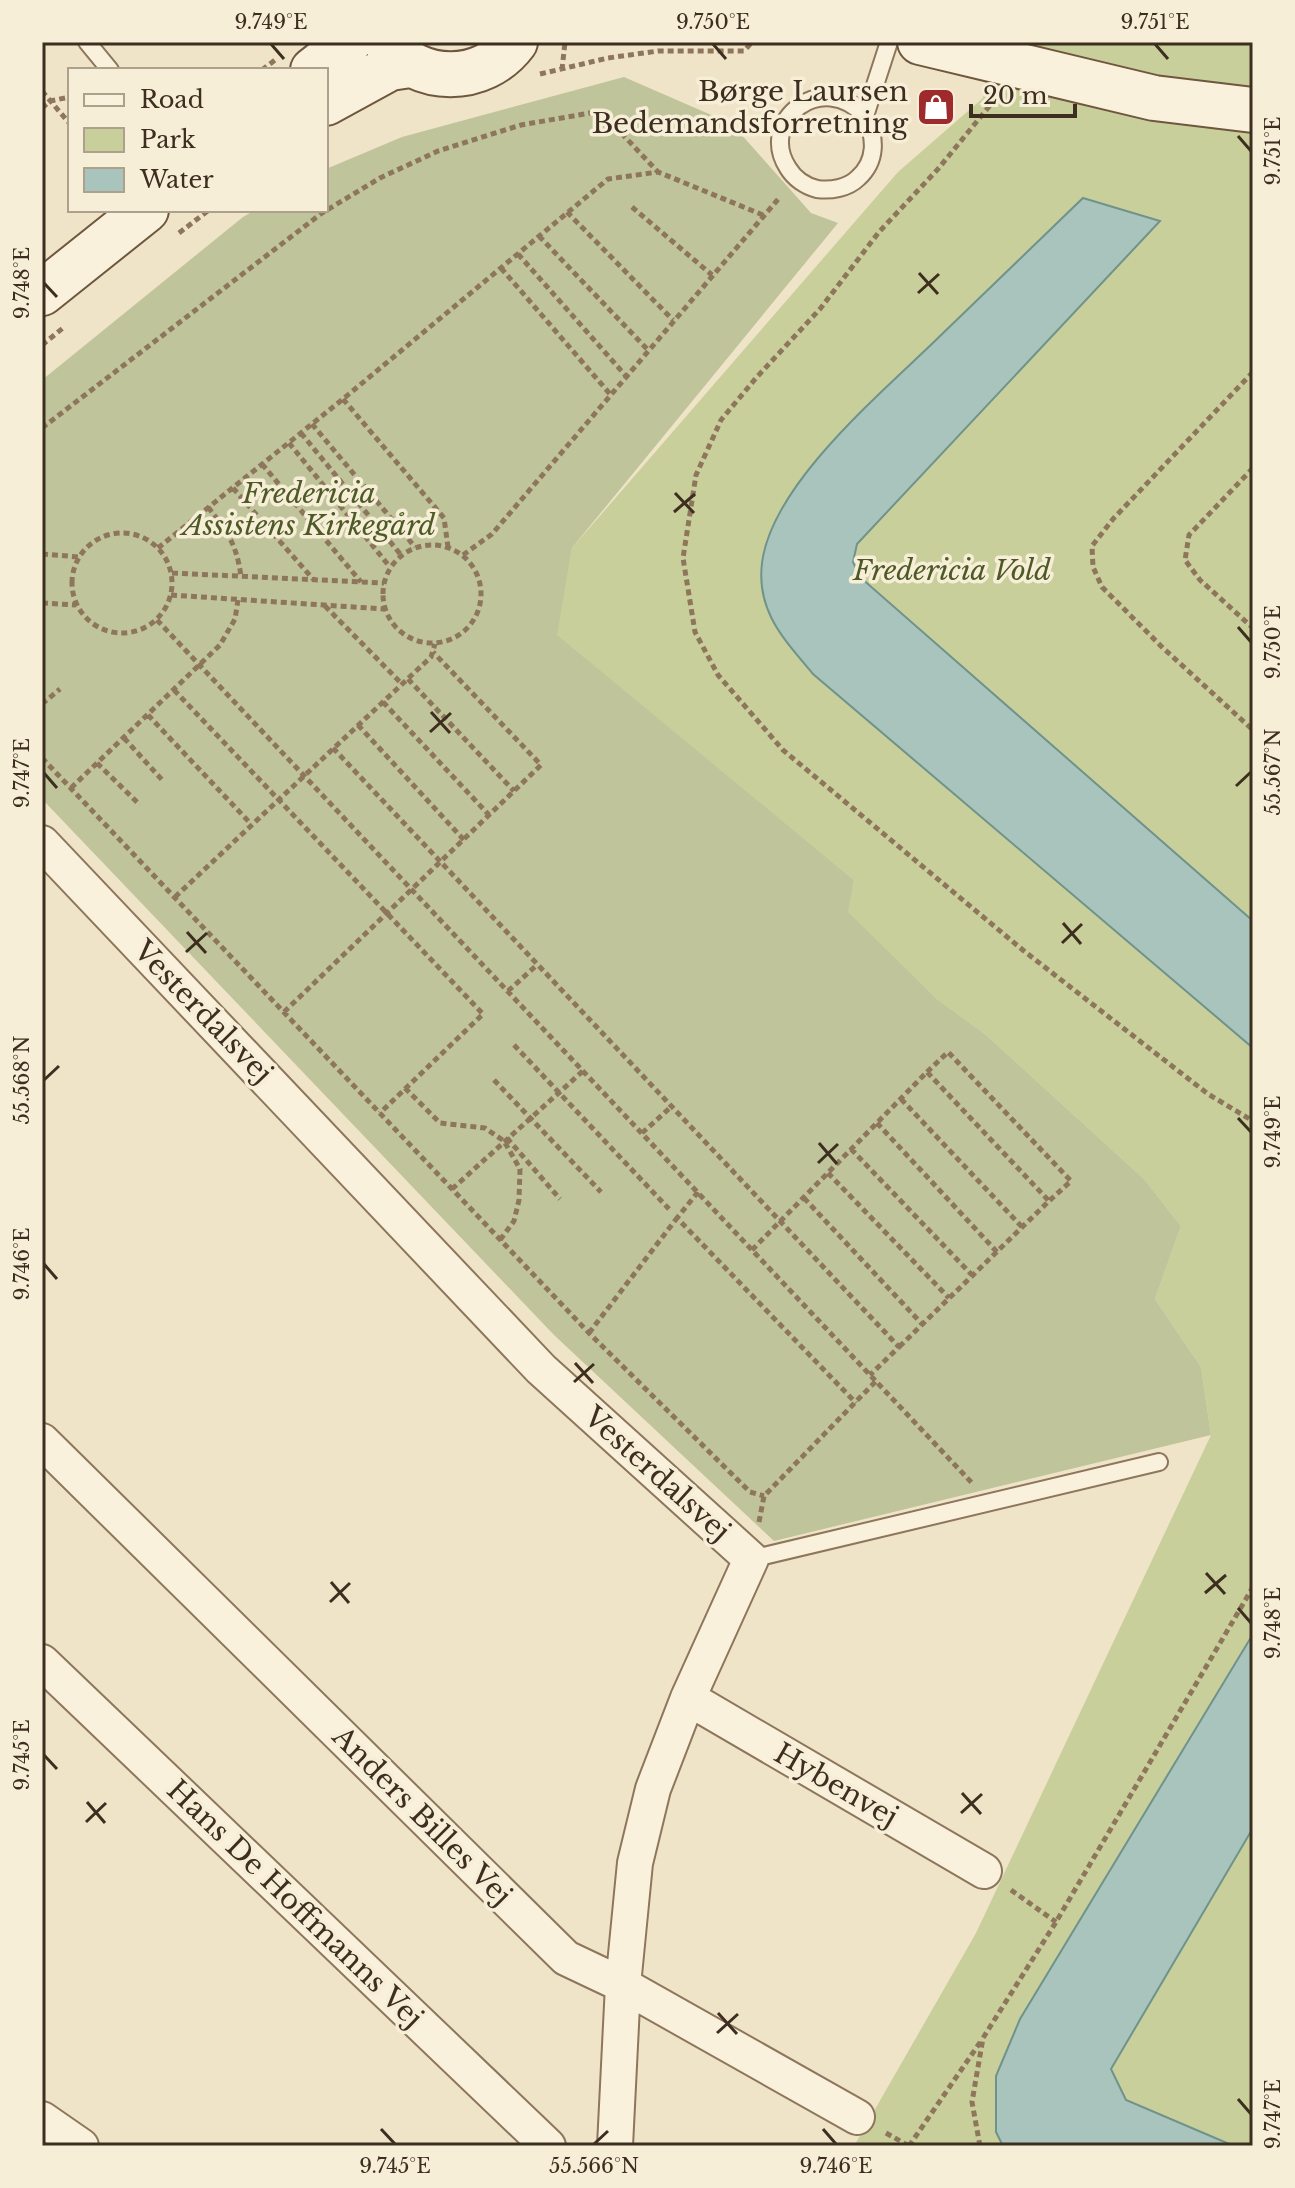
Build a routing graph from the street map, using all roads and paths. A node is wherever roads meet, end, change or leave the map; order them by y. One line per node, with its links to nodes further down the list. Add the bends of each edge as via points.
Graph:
1 (87, 42): 10 (lane)
2 (349, 42): 11 (street)
3 (515, 42): 8 (street, via 485,68 460,75 434,74)
4 (565, 42): 5 (path, via 562,70 658,51 744,51)
5 (752, 42)
6 (889, 42): 18 (lane)
7 (920, 42): 9 (street)
8 (398, 53): 15 (street, via 390,68)
9 (1018, 67): 17 (street, via 1154,98); 110 (path, via 938,169 721,420 696,475 683,558 695,632 718,675 783,750 1024,951 1208,1094)
10 (108, 68)
11 (316, 68)
12 (42, 91): 14 (path)
13 (68, 97): 14 (path)
14 (50, 101): 16 (path); 19 (path)
15 (328, 102)
16 (42, 108)
17 (1253, 110)
18 (865, 116): 21 (lane, via 874,141 860,176 828,190); 21 (lane, via 836,97 821,97 790,114 781,140 785,162)
19 (68, 122)
20 (658, 172): 23 (path, via 609,120 590,113 521,125 438,151); 26 (path, via 608,179); 27 (path)
21 (797, 179): 27 (path)
22 (632, 207): 31 (path)
23 (328, 209)
24 (143, 212): 32 (street)
25 (324, 212): 40 (path)
26 (567, 212): 28 (path); 33 (path)
27 (763, 215): 31 (path)
28 (539, 236): 29 (path); 34 (path)
29 (518, 254): 30 (path); 36 (path)
30 (501, 268): 37 (path); 38 (path)
31 (712, 275): 33 (path)
32 (42, 293)
33 (673, 320): 34 (path)
34 (648, 350): 36 (path)
35 (1253, 372): 78 (path, via 1092,546 1093,567 1102,587)
36 (626, 376): 37 (path)
37 (611, 395): 52 (path, via 492,534)
38 (343, 399): 39 (path); 48 (path, via 444,518)
39 (312, 424): 41 (path); 47 (path)
40 (42, 428)
41 (301, 433): 42 (path); 51 (path)
42 (289, 443): 43 (path); 54 (path)
43 (262, 464): 45 (path); 58 (path)
44 (1253, 468): 67 (path, via 1189,535 1185,560)
45 (233, 488): 46 (path); 57 (path)
46 (208, 507): 49 (path); 56 (path, via 237,550)
47 (415, 547): 48 (path); 51 (path)
48 (448, 547): 52 (path)
49 (158, 548): 53 (path, via 139,535 116,533 95,540); 55 (path)
50 (42, 554): 53 (path)
51 (401, 555): 54 (path)
52 (463, 555): 68 (path, via 480,580 480,609 462,633)
53 (79, 557): 63 (path, via 72,572)
54 (390, 567): 59 (path)
55 (172, 573): 56 (path); 60 (path)
56 (241, 576): 57 (path)
57 (313, 579): 58 (path)
58 (361, 582): 59 (path)
59 (384, 583): 65 (path)
60 (171, 595): 61 (path); 66 (path)
61 (238, 600): 64 (path); 70 (path, via 235,619)
62 (42, 603): 63 (path)
63 (76, 605): 66 (path, via 103,631 141,631)
64 (324, 605): 65 (path); 71 (path)
65 (384, 609): 68 (path, via 403,635)
66 (157, 620): 70 (path)
67 (1253, 628)
68 (435, 644): 69 (path)
69 (433, 652): 71 (path); 86 (path, via 541,765)
70 (201, 665): 73 (path); 83 (path)
71 (405, 682): 74 (path); 86 (path)
72 (60, 689): 75 (path)
73 (174, 690): 76 (path); 87 (path)
74 (383, 702): 77 (path); 89 (path)
75 (42, 704)
76 (148, 715): 79 (path); 90 (path)
77 (358, 725): 80 (path); 91 (path)
78 (1253, 730)
79 (124, 738): 82 (path); 84 (path)
80 (333, 748): 83 (path); 93 (path)
81 (42, 758): 85 (path)
82 (97, 763): 85 (path); 88 (path)
83 (304, 775): 87 (path); 94 (path)
84 (164, 782)
85 (71, 788): 95 (path)
86 (514, 791): 89 (path)
87 (278, 800): 90 (path); 96 (path)
88 (140, 805)
89 (490, 815): 91 (path)
90 (251, 824): 95 (path)
91 (464, 840): 93 (path)
92 (42, 843): 141 (street, Vesterdalsvej, via 541,1369)
93 (439, 862): 94 (path); 97 (path)
94 (412, 889): 96 (path); 98 (path)
95 (175, 897): 99 (path)
96 (386, 914): 99 (path); 104 (path, via 483,1014)
97 (537, 965): 98 (path); 107 (path)
98 (508, 991): 101 (path)
99 (284, 1012): 108 (path)
100 (514, 1045): 105 (path)
101 (583, 1071): 105 (path); 112 (path)
102 (927, 1072): 106 (path); 121 (path); 121 (path, via 948,1052 1071,1181)
103 (494, 1080): 109 (path)
104 (405, 1088): 108 (path); 113 (path, via 440,1123 485,1128)
105 (558, 1093): 109 (path); 122 (path)
106 (901, 1099): 111 (path); 125 (path)
107 (671, 1107): 112 (path); 124 (path)
108 (380, 1113): 116 (path)
109 (531, 1118): 113 (path); 117 (path)
110 (1253, 1121)
111 (877, 1123): 114 (path); 128 (path)
112 (642, 1133): 118 (path)
113 (505, 1140): 116 (path); 120 (path); 126 (path, via 520,1169 514,1221)
114 (851, 1149): 115 (path); 129 (path)
115 (828, 1173): 119 (path); 130 (path)
116 (452, 1189): 126 (path)
117 (601, 1192)
118 (698, 1192): 123 (path); 127 (path)
119 (804, 1198): 124 (path); 131 (path)
120 (560, 1199)
121 (1049, 1201): 125 (path)
122 (669, 1209)
123 (677, 1218): 132 (path); 136 (path)
124 (780, 1222): 127 (path); 133 (path)
125 (1022, 1227): 128 (path)
126 (500, 1240): 132 (path)
127 (752, 1250): 134 (path)
128 (997, 1252): 129 (path)
129 (972, 1275): 130 (path)
130 (949, 1298): 131 (path)
131 (922, 1324): 133 (path)
132 (589, 1333): 139 (path, via 750,1492)
133 (899, 1347): 134 (path)
134 (870, 1375): 135 (path)
135 (876, 1381): 136 (path); 140 (path)
136 (856, 1403): 139 (path)
137 (42, 1441): 147 (street, Anders Billes Vej, via 564,1956)
138 (1159, 1462): 140 (lane)
139 (764, 1496): 141 (path)
140 (990, 1502): 141 (lane)
141 (751, 1559): 144 (street, Vesterdalsvej)
142 (1253, 1587): 146 (path)
143 (42, 1662): 152 (street, Hans De Hoffmanns Vej)
144 (688, 1698): 145 (street, Hybenvej); 147 (street, Vesterdalsvej, via 653,1789 635,1863)
145 (984, 1871): 146 (path)
146 (1056, 1922): 148 (path)
147 (623, 1985): 149 (street, Anders Billes Vej); 153 (street, Vesterdalsvej)
148 (983, 2038): 154 (path); 155 (path, via 972,2102)
149 (857, 2117)
150 (42, 2119): 151 (street)
151 (81, 2146)
152 (548, 2146)
153 (615, 2146)
154 (909, 2146)
155 (980, 2146)

